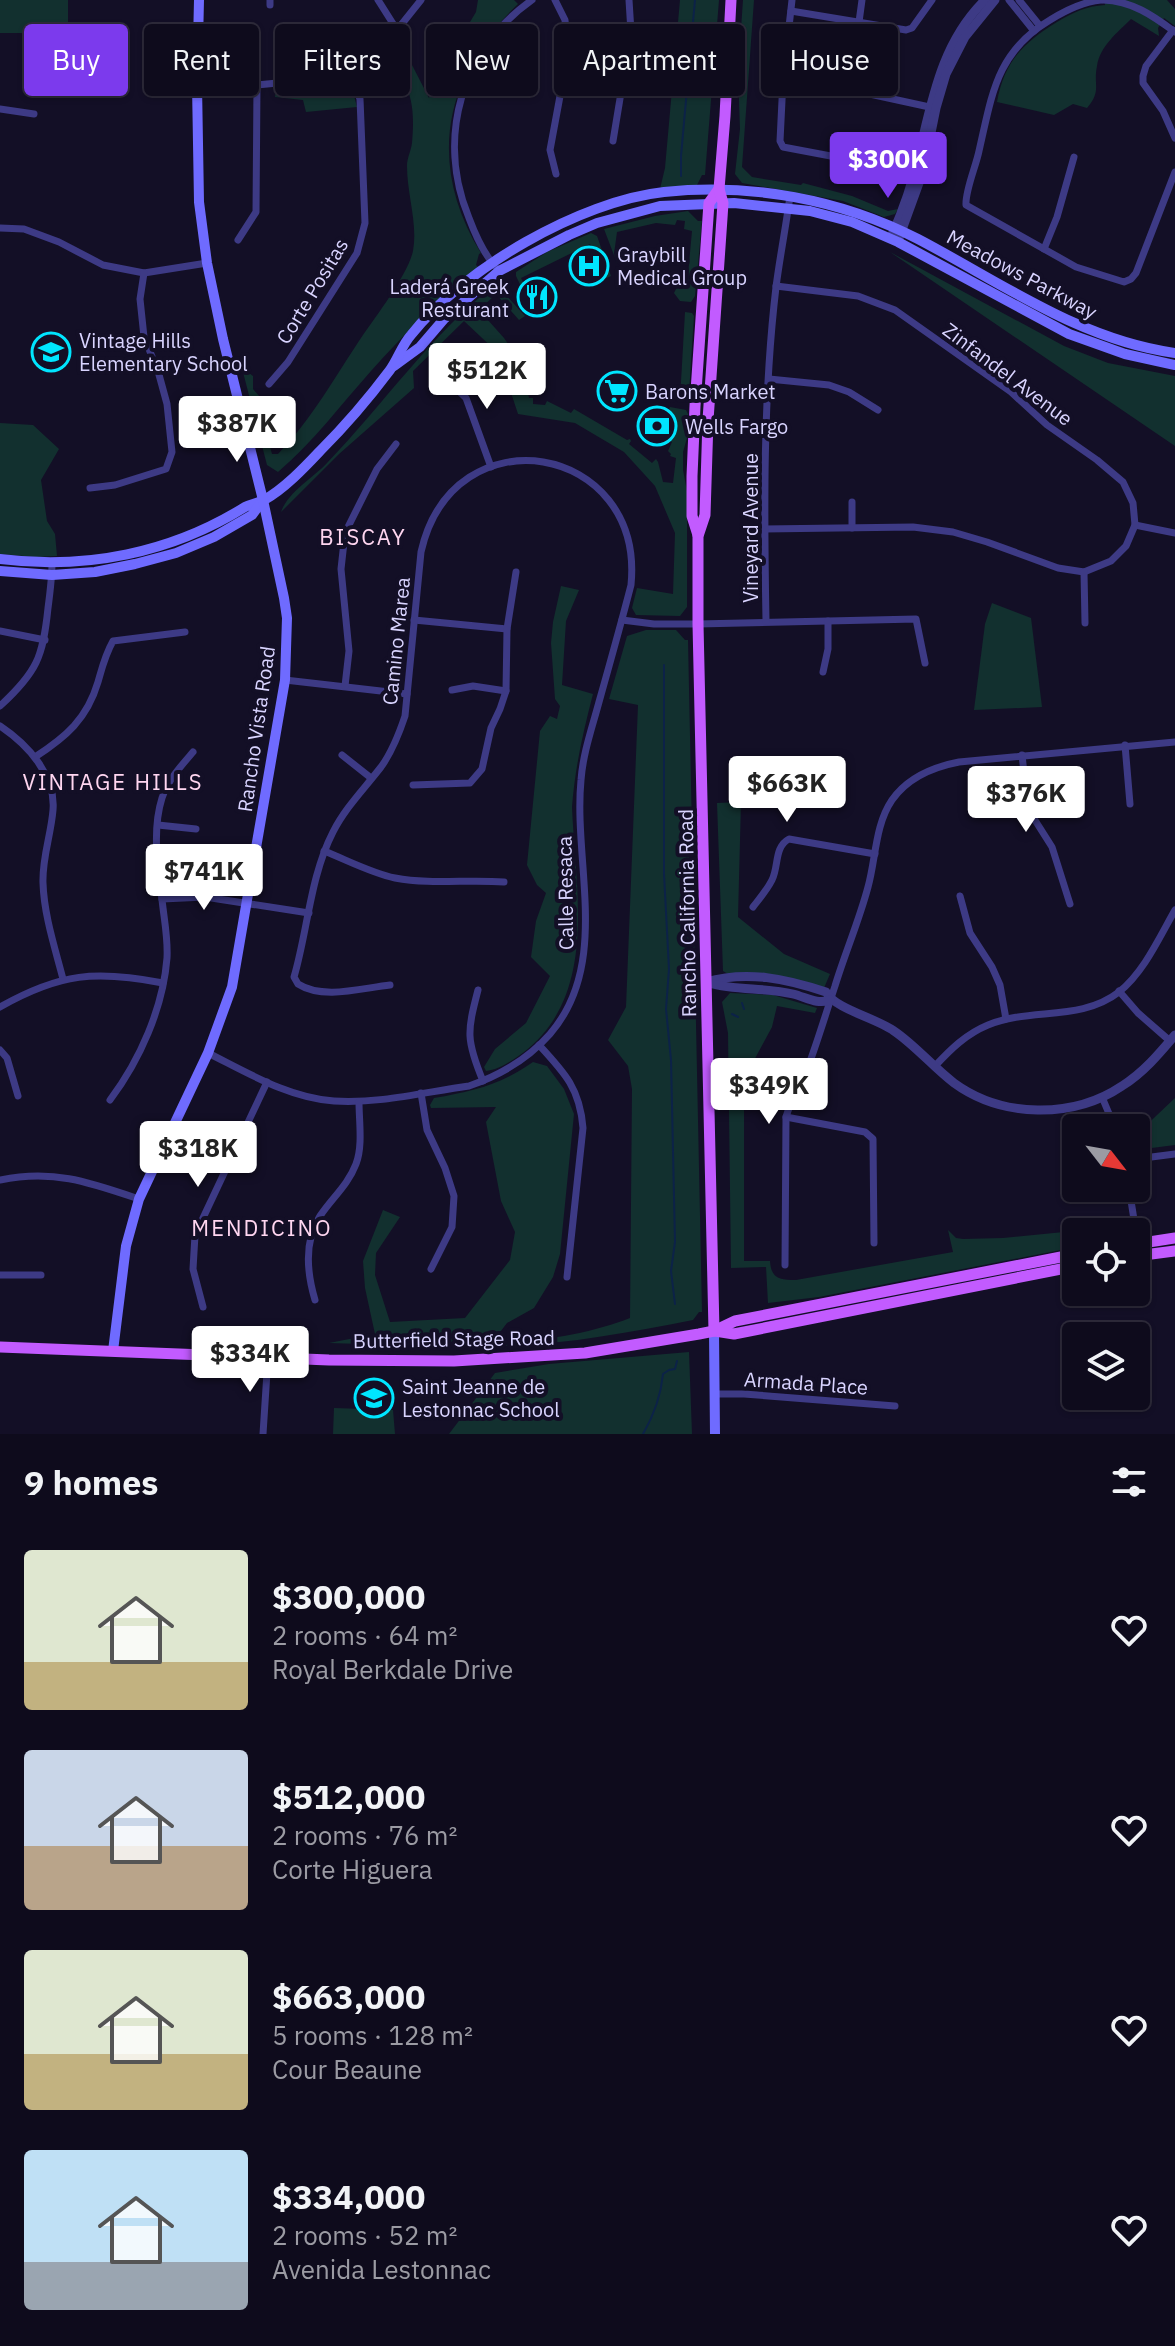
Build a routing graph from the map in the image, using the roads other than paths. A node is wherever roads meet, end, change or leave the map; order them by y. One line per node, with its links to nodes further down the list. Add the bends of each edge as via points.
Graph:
1 (199, 0): 18 (main road, Rancho Vista Road)
2 (378, 0): 19 (street)
3 (421, 0): 20 (street)
4 (532, 0): 47 (street, via 486,47 463,88 453,138 461,200)
5 (555, 0): 37 (street, via 565,20 568,53 550,150)
6 (629, 0): 33 (street, via 631,32)
7 (731, 0): 38 (main road, Rancho California Road)
8 (792, 0): 16 (street)
9 (862, 0): 17 (street)
10 (932, 0): 17 (street, via 910,30)
11 (985, 0): 29 (street, via 952,46 937,78)
12 (995, 0): 29 (street, via 954,55)
13 (1009, 0): 22 (street)
14 (1019, 0): 22 (street)
15 (1102, 0): 22 (street, via 1078,5); 23 (street, via 1137,7)
16 (791, 11): 17 (street); 21 (street)
17 (859, 22)
18 (198, 24)
19 (393, 24)
20 (402, 24)
21 (789, 24)
22 (1037, 28): 45 (street, via 1008,57 998,76 965,200)
23 (1174, 31): 32 (street, via 1146,66 1143,83)
24 (197, 96): 46 (main road, Rancho Vista Road, via 199,202)
25 (257, 96): 44 (street, via 256,212)
26 (359, 96): 54 (street, Corte Positas, via 365,223 357,253)
27 (782, 96): 36 (street, via 783,147)
28 (878, 96): 29 (street)
29 (932, 108): 43 (street, via 923,172)
30 (0, 109): 31 (street)
31 (34, 114)
32 (1175, 138)
33 (613, 141)
34 (1074, 157): 45 (street)
35 (1175, 172): 45 (street, via 1129,281 1091,273)
36 (888, 173)
37 (556, 174)
38 (719, 189): 39 (main road, Meadows Parkway); 40 (main road); 41 (main road, Rancho California Road); 47 (main road, Meadows Parkway, via 661,192 596,209)
39 (789, 202): 41 (main road, Meadows Parkway); 43 (main road, Meadows Parkway); 49 (street, Vineyard Avenue)
40 (709, 203): 41 (main road, Meadows Parkway); 47 (main road, Meadows Parkway, via 660,206 597,223); 55 (main road, Rancho California Road)
41 (723, 203): 59 (main road, Rancho California Road)
42 (0, 228): 48 (street, via 24,229 103,265)
43 (896, 235): 50 (main road, Meadows Parkway, via 1082,328); 51 (main road, Meadows Parkway, via 1069,334 1116,352)
44 (238, 240)
45 (1044, 249)
46 (207, 263): 48 (street); 61 (main road, Rancho Vista Road)
47 (495, 266): 61 (main road, Meadows Parkway, via 420,347 393,367 318,454)
48 (144, 273): 60 (street, via 144,337 167,404 172,452 166,469)
49 (776, 286): 53 (street, Vineyard Avenue); 63 (street, Zinfandel Avenue, via 858,296 895,310 1011,392 1123,482)
50 (1175, 353)
51 (1175, 365)
52 (446, 379): 58 (street, via 466,398)
53 (769, 379): 56 (street, via 829,385); 65 (street, Vineyard Avenue)
54 (269, 384)
55 (695, 406): 59 (main road, via 702,415 701,463); 67 (main road, Rancho California Road, via 692,516)
56 (878, 410)
57 (396, 444): 86 (street, via 377,469 345,533)
58 (491, 467): 73 (street, Camino Marea, via 464,480 437,508 421,552); 74 (street, Camino Marea, via 514,461 552,464 583,477 608,498 625,526 632,556)
59 (706, 477): 67 (main road, Rancho California Road, via 705,515)
60 (90, 488)
61 (263, 500): 69 (main road, Meadows Parkway, via 252,515 176,553 95,572); 85 (main road, Rancho Vista Road, via 287,618)
62 (852, 502): 64 (street)
63 (1135, 525): 66 (street); 72 (street, via 1126,546 1111,561)
64 (852, 528): 65 (street); 72 (street, via 953,532)
65 (764, 529): 75 (street, Vineyard Avenue)
66 (1175, 533)
67 (698, 536): 78 (main road, Rancho California Road)
68 (0, 559): 69 (main road, Meadows Parkway)
69 (52, 569): 70 (main road, Meadows Parkway); 82 (street)
70 (0, 571)
71 (516, 572): 79 (street)
72 (1084, 572): 77 (street)
73 (414, 620): 79 (street); 89 (street, Camino Marea)
74 (622, 620): 78 (street); 123 (street, Calle Resaca, via 581,778 585,929 580,974 556,1027)
75 (766, 621): 76 (street); 78 (street)
76 (828, 621): 83 (street, via 916,619); 84 (street)
77 (1085, 623)
78 (698, 624): 114 (main road, Rancho California Road)
79 (507, 629): 88 (street)
80 (0, 631): 82 (street)
81 (185, 632): 97 (street, via 113,641 83,716)
82 (45, 640): 90 (street, via 36,666)
83 (925, 663)
84 (823, 672)
85 (285, 680): 86 (street); 108 (main road, Rancho Vista Road)
86 (345, 686): 89 (street)
87 (452, 690): 88 (street, via 473,686)
88 (506, 691): 99 (street, via 482,769 470,783)
89 (407, 694): 98 (street, Camino Marea, via 399,733)
90 (0, 706)
91 (0, 726): 97 (street)
92 (1175, 742): 93 (street)
93 (1125, 745): 96 (street); 100 (street)
94 (193, 752): 101 (street, via 174,773 162,798)
95 (342, 755): 98 (street)
96 (1022, 755): 104 (street, via 959,762 920,774 893,799 882,819); 109 (street, via 1033,817 1052,847)
97 (35, 757): 113 (street, via 54,807 43,884)
98 (371, 778): 103 (street, Camino Marea)
99 (413, 785)
100 (1130, 804)
101 (158, 825): 102 (street); 107 (street)
102 (196, 829)
103 (324, 851): 105 (street, via 392,877 434,883); 112 (street, Camino Marea)
104 (875, 854): 110 (street, via 789,839 780,847 774,876); 119 (street)
105 (504, 882)
106 (960, 896): 121 (street, via 970,933 1000,985)
107 (162, 899): 108 (street); 115 (street, via 167,955)
108 (248, 902): 112 (street); 125 (main road, Rancho Vista Road, via 232,987)
109 (1070, 904)
110 (753, 907)
111 (1175, 910): 118 (street, via 1142,966)
112 (309, 913): 116 (street, Camino Marea, via 294,977 298,984 315,991)
113 (63, 979): 115 (street, via 124,976); 120 (street)
114 (706, 982): 119 (street, via 790,993 822,1003); 154 (main road, Rancho California Road)
115 (163, 983): 132 (street, via 152,1022 126,1079)
116 (390, 985)
117 (478, 990): 127 (street, via 468,1028)
118 (1119, 991): 121 (street, via 1091,1008); 122 (street, via 1138,1013)
119 (830, 1000): 126 (street, via 896,1032); 135 (street)
120 (0, 1007)
121 (1006, 1019): 126 (street, via 969,1034)
122 (1173, 1038): 131 (street, via 1134,1077)
123 (539, 1045): 127 (street, Calle Resaca); 151 (street, via 572,1083 581,1110)
124 (0, 1050): 130 (street)
125 (208, 1053): 128 (street, Calle Resaca); 139 (main road, Rancho Vista Road)
126 (935, 1066): 131 (street, via 956,1085 1024,1110 1058,1109)
127 (483, 1081): 129 (street, Calle Resaca)
128 (267, 1082): 133 (street, Calle Resaca, via 312,1098); 153 (street, via 195,1235 193,1269)
129 (421, 1093): 133 (street, Calle Resaca); 147 (street, via 427,1130 454,1196 452,1227)
130 (18, 1096)
131 (1102, 1097): 134 (street)
132 (110, 1100)
133 (359, 1102): 152 (street, via 357,1161 343,1189 319,1217 308,1245 308,1278)
134 (1109, 1114)
135 (786, 1117): 141 (street, via 865,1132 873,1139); 146 (street)
136 (1175, 1154): 137 (street)
137 (1150, 1157)
138 (0, 1180): 139 (street, via 62,1177)
139 (139, 1199): 156 (main road, Rancho Vista Road, via 126,1246)
140 (1175, 1238): 142 (main road)
141 (874, 1243)
142 (1150, 1246)
143 (1150, 1250): 144 (main road)
144 (1175, 1251)
145 (1062, 1257): 154 (main road, Butterfield Stage Road, via 735,1321)
146 (785, 1265)
147 (431, 1269)
148 (1062, 1269): 154 (main road, Butterfield Stage Road, via 734,1334)
149 (0, 1275): 150 (street)
150 (41, 1275)
151 (567, 1277)
152 (315, 1300)
153 (203, 1307)
154 (714, 1331): 157 (main road, Butterfield Stage Road, via 522,1359); 158 (main road, Rancho California Road)
155 (0, 1347): 156 (main road, Butterfield Stage Road)
156 (113, 1351): 157 (main road, Butterfield Stage Road)
157 (268, 1357): 160 (street)
158 (715, 1394): 159 (street, Armada Place); 161 (main road, Rancho California Road)
159 (895, 1406)
160 (263, 1434)
161 (715, 1434)

